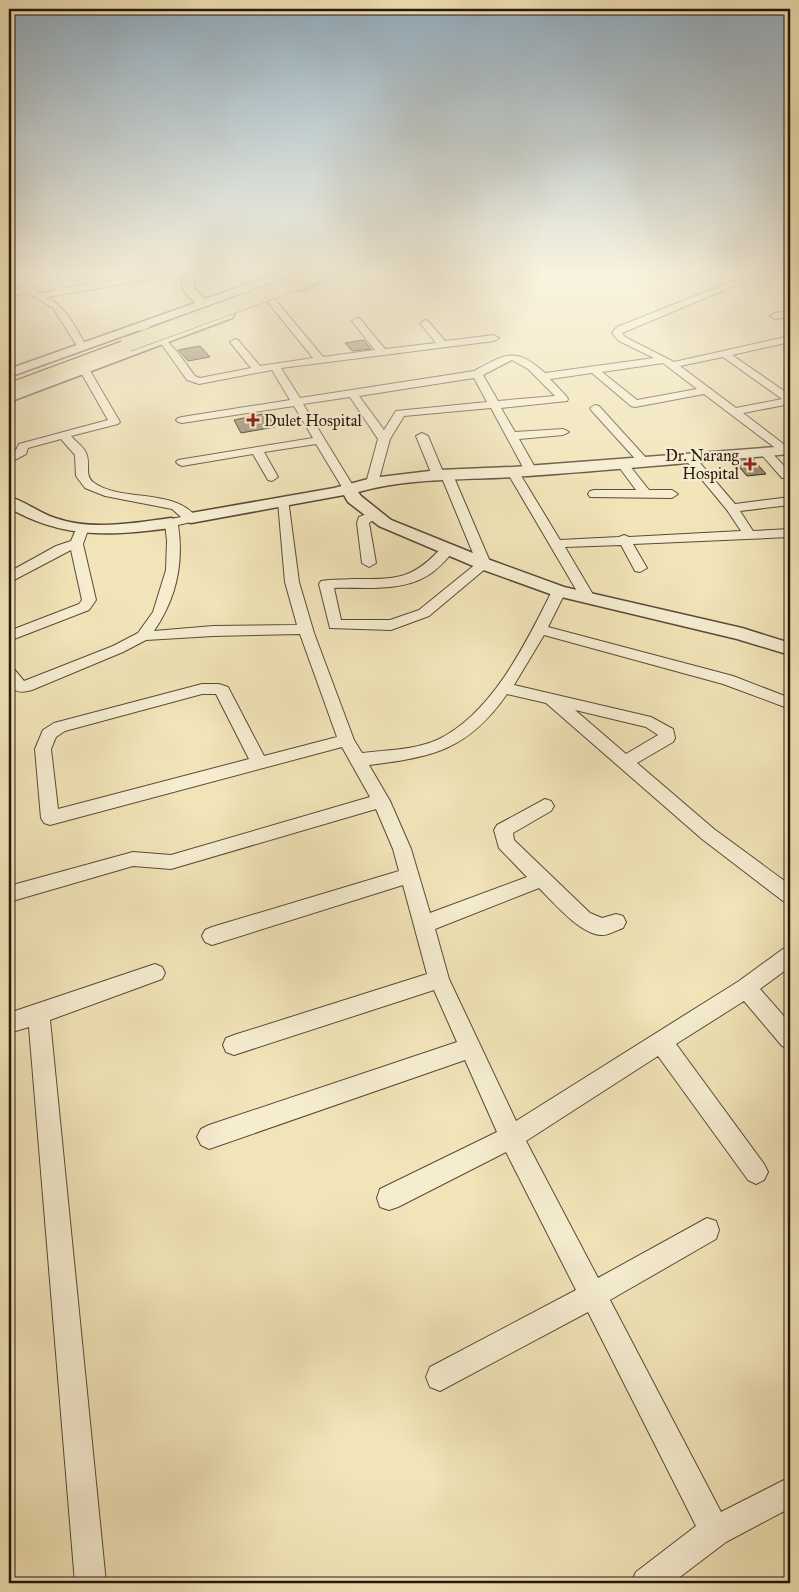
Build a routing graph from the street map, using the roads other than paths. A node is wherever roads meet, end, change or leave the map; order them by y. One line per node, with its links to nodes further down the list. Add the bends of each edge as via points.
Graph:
1 (92, 348): 11 (street)
2 (95, 348): 11 (highway)
3 (140, 348): 14 (street)
4 (169, 348): 19 (street, via 194,380)
5 (240, 348): 19 (street)
6 (310, 348): 15 (street)
7 (379, 348): 12 (street)
8 (410, 348): 12 (street)
9 (640, 348): 16 (street)
10 (750, 348): 13 (street)
11 (88, 350): 14 (highway); 21 (street); 24 (highway); 25 (highway)
12 (382, 352): 15 (street)
13 (725, 354): 16 (street); 29 (street)
14 (116, 357): 18 (street)
15 (320, 360): 17 (street)
16 (669, 363): 20 (street); 26 (street)
17 (275, 366): 19 (street); 30 (street)
18 (84, 369): 28 (street); 36 (street, via 114,422)
19 (257, 369)
20 (593, 369): 23 (street); 26 (street, via 636,404)
21 (9, 373)
22 (476, 374): 23 (street, via 514,357 520,358); 27 (street); 31 (street)
23 (541, 377): 31 (street, via 563,399)
24 (9, 380)
25 (9, 389)
26 (704, 391): 33 (street)
27 (352, 393): 30 (street); 39 (street)
28 (9, 398)
29 (790, 401): 33 (street)
30 (296, 402): 34 (street); 40 (street)
31 (493, 405): 38 (street); 39 (street, via 400,414)
32 (595, 408): 47 (street)
33 (733, 412): 42 (street)
34 (182, 420)
35 (563, 432): 38 (street)
36 (63, 435): 45 (street, via 23,446 22,452); 64 (street, via 81,454 82,476 89,485 105,492 176,506)
37 (422, 436): 51 (street)
38 (512, 436): 49 (street)
39 (384, 439): 54 (street)
40 (320, 440): 41 (street); 55 (street)
41 (258, 450): 46 (street); 53 (street)
42 (788, 451): 43 (street)
43 (765, 452): 44 (street); 52 (street)
44 (690, 458): 47 (street); 62 (street)
45 (9, 460)
46 (182, 462)
47 (644, 462): 48 (street)
48 (622, 464): 49 (street); 57 (street)
49 (531, 471): 50 (street)
50 (513, 472): 51 (street); 70 (street)
51 (442, 475): 54 (street); 73 (street)
52 (786, 475)
53 (272, 476)
54 (372, 483): 55 (street)
55 (349, 489): 61 (street); 63 (street, via 354,499)
56 (594, 494): 57 (street)
57 (645, 494): 58 (street)
58 (672, 494)
59 (790, 501): 62 (street)
60 (9, 502): 68 (street)
61 (284, 502): 64 (street); 78 (street, via 292,582)
62 (732, 508): 67 (street)
63 (374, 515): 71 (street, via 384,523); 72 (street, via 363,523)
64 (191, 518): 65 (street)
65 (171, 523): 68 (street); 81 (street, via 173,570 160,612)
66 (790, 534): 67 (street)
67 (750, 536): 69 (street)
68 (79, 537): 75 (street); 80 (street, via 89,600 84,606)
69 (624, 539): 70 (street); 74 (street)
70 (556, 544): 77 (street)
71 (448, 549): 73 (street); 73 (street, via 433,566 419,575 400,580 326,584 336,625 391,625 424,613)
72 (369, 563)
73 (484, 564): 76 (street)
74 (640, 568)
75 (9, 577)
76 (558, 591): 77 (street); 79 (street)
77 (588, 598): 82 (street, via 742,634)
78 (306, 629): 81 (street); 87 (street)
79 (540, 629): 84 (street); 86 (street, via 728,680)
80 (9, 636)
81 (143, 636): 83 (street, via 118,650 26,686 19,686)
82 (790, 649)
83 (9, 673)
84 (504, 688): 85 (street); 88 (street, via 468,730 444,744 418,752)
85 (550, 698): 89 (street); 89 (street, via 651,723 667,733 667,738)
86 (790, 704)
87 (346, 740): 88 (street); 90 (street)
88 (357, 760): 91 (street)
89 (625, 762): 96 (street, via 708,834)
90 (259, 763): 90 (street, via 219,689 202,689 60,727 49,734 43,748 50,818)
91 (381, 801): 93 (street); 95 (street, via 171,862 133,859)
92 (544, 806): 94 (street, via 503,830 505,843)
93 (410, 875): 98 (street); 99 (street)
94 (542, 879): 97 (street, via 583,919 601,927); 98 (street)
95 (9, 894)
96 (790, 895)
97 (616, 922)
98 (424, 924): 102 (street)
99 (212, 936)
100 (790, 955): 103 (street)
101 (156, 973): 104 (street)
102 (439, 979): 108 (street); 109 (street)
103 (746, 988): 106 (street); 107 (street)
104 (39, 1014): 105 (street); 119 (street)
105 (9, 1023)
106 (790, 1039)
107 (661, 1042): 110 (street); 112 (street)
108 (234, 1045)
109 (471, 1047): 110 (street); 111 (street)
110 (511, 1137): 113 (street); 115 (street)
111 (209, 1138)
112 (756, 1172)
113 (389, 1198)
114 (707, 1230): 115 (street)
115 (592, 1296): 116 (street); 118 (street)
116 (440, 1377)
117 (790, 1492): 118 (street)
118 (715, 1531): 120 (street)
119 (90, 1583)
120 (647, 1583)

